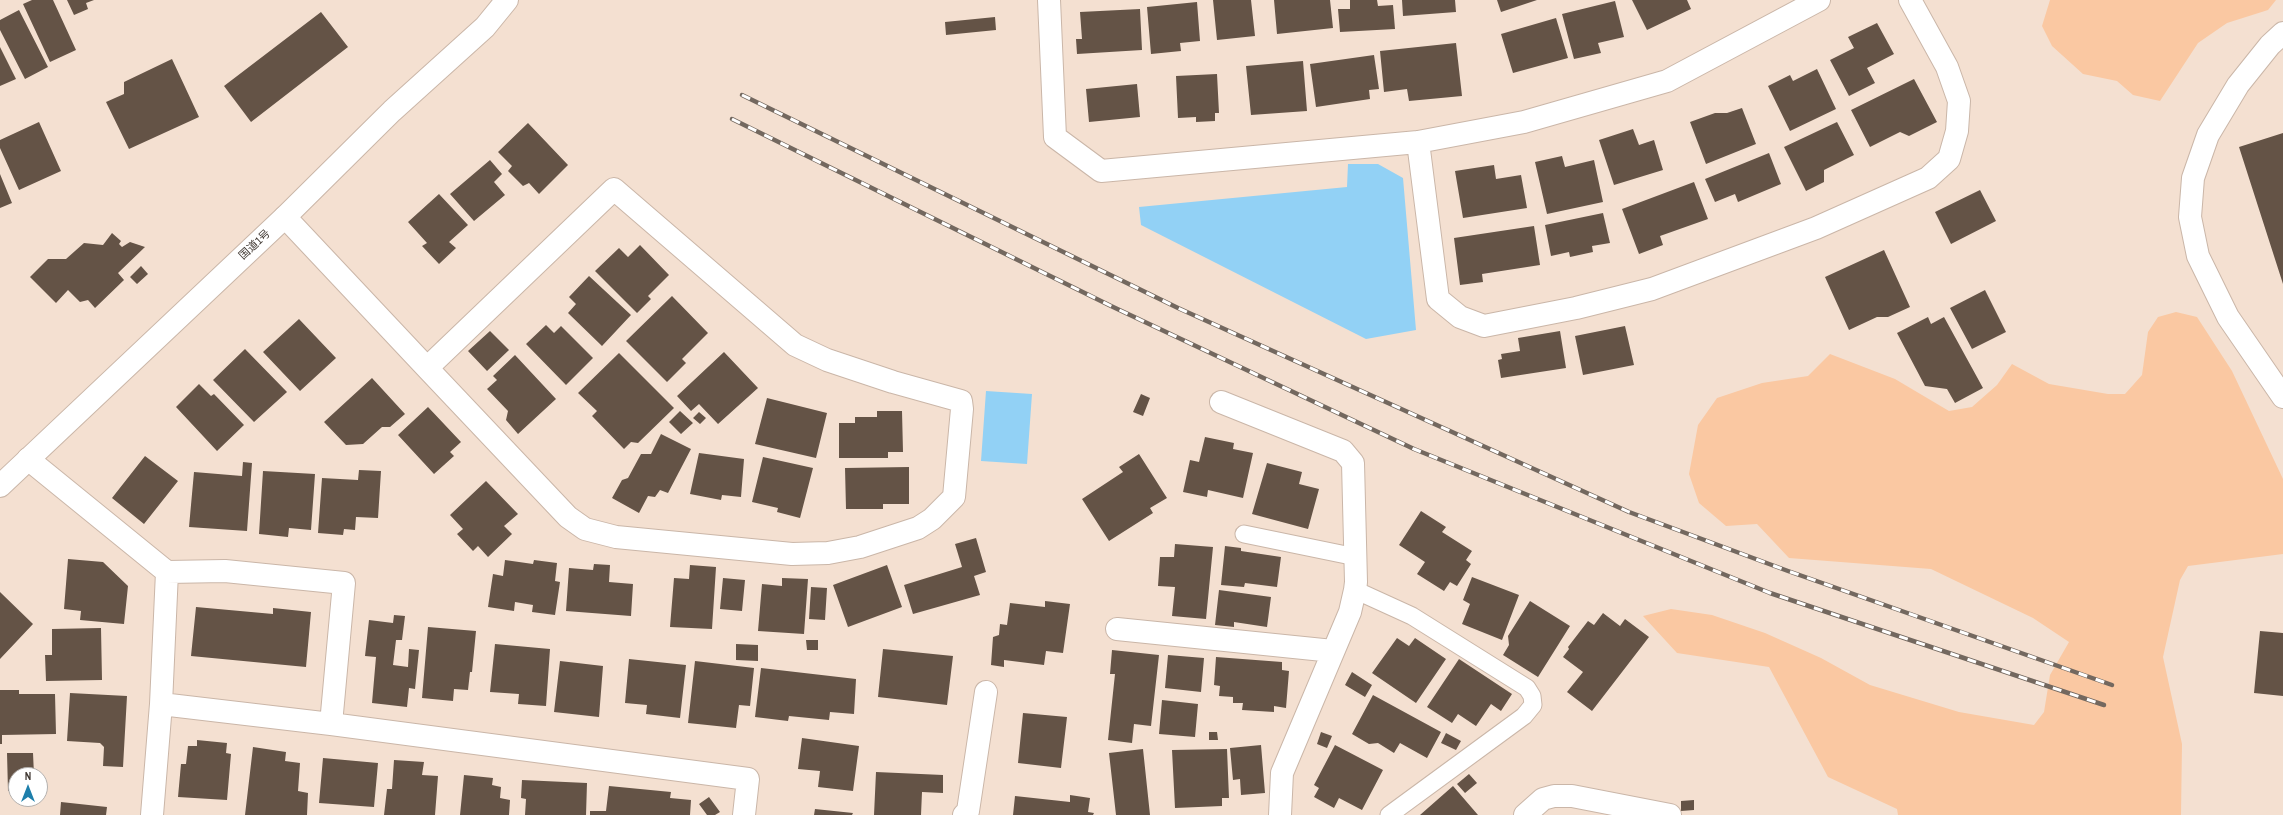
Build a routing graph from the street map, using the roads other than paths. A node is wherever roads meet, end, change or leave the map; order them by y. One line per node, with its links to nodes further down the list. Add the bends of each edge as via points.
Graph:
1 (506, 0): 7 (main road, 国道1号, via 485,26)
2 (1049, 0): 6 (main road, via 1055,136 1101,171)
3 (1819, 0): 6 (main road, via 1667,81 1524,122)
4 (1910, 0): 6 (main road, via 1947,67 1959,101 1957,131 1949,159 1928,178 1816,228 1652,289 1576,308 1484,326 1460,317 1438,299)
5 (2283, 33): 9 (main road, via 2238,85 2208,135 2192,178 2190,217 2198,256 2228,317)
6 (1418, 142)
7 (284, 217): 8 (main road); 11 (main road, 国道1号)
8 (427, 368): 8 (main road, via 568,517 585,529 616,537 792,554 828,553 860,547 918,528 932,519 954,497 962,409 960,401 827,360 795,345 614,189)
9 (2283, 397)
10 (1220, 402): 14 (main road, via 1343,451 1353,463)
11 (28, 459): 12 (main road, 国道1号); 15 (main road)
12 (0, 486)
13 (1244, 534): 14 (lane)
14 (1356, 557): 16 (main road)
15 (167, 572): 20 (main road); 21 (main road, via 225,571 344,583)
16 (1355, 590): 18 (main road, via 1350,612); 26 (lane, via 1412,616 1527,688 1532,696 1533,705 1524,716)
17 (1118, 629): 18 (main road)
18 (1333, 650): 25 (main road, via 1282,773)
19 (986, 692): 24 (main road, via 968,811)
20 (161, 704): 21 (main road); 22 (main road)
21 (331, 724): 23 (main road, via 748,779)
22 (152, 815)
23 (744, 815)
24 (964, 815)
25 (1280, 815)
26 (1389, 815)
27 (1525, 815): 28 (main road, via 1543,799 1554,796 1572,796)
28 (1670, 815)

